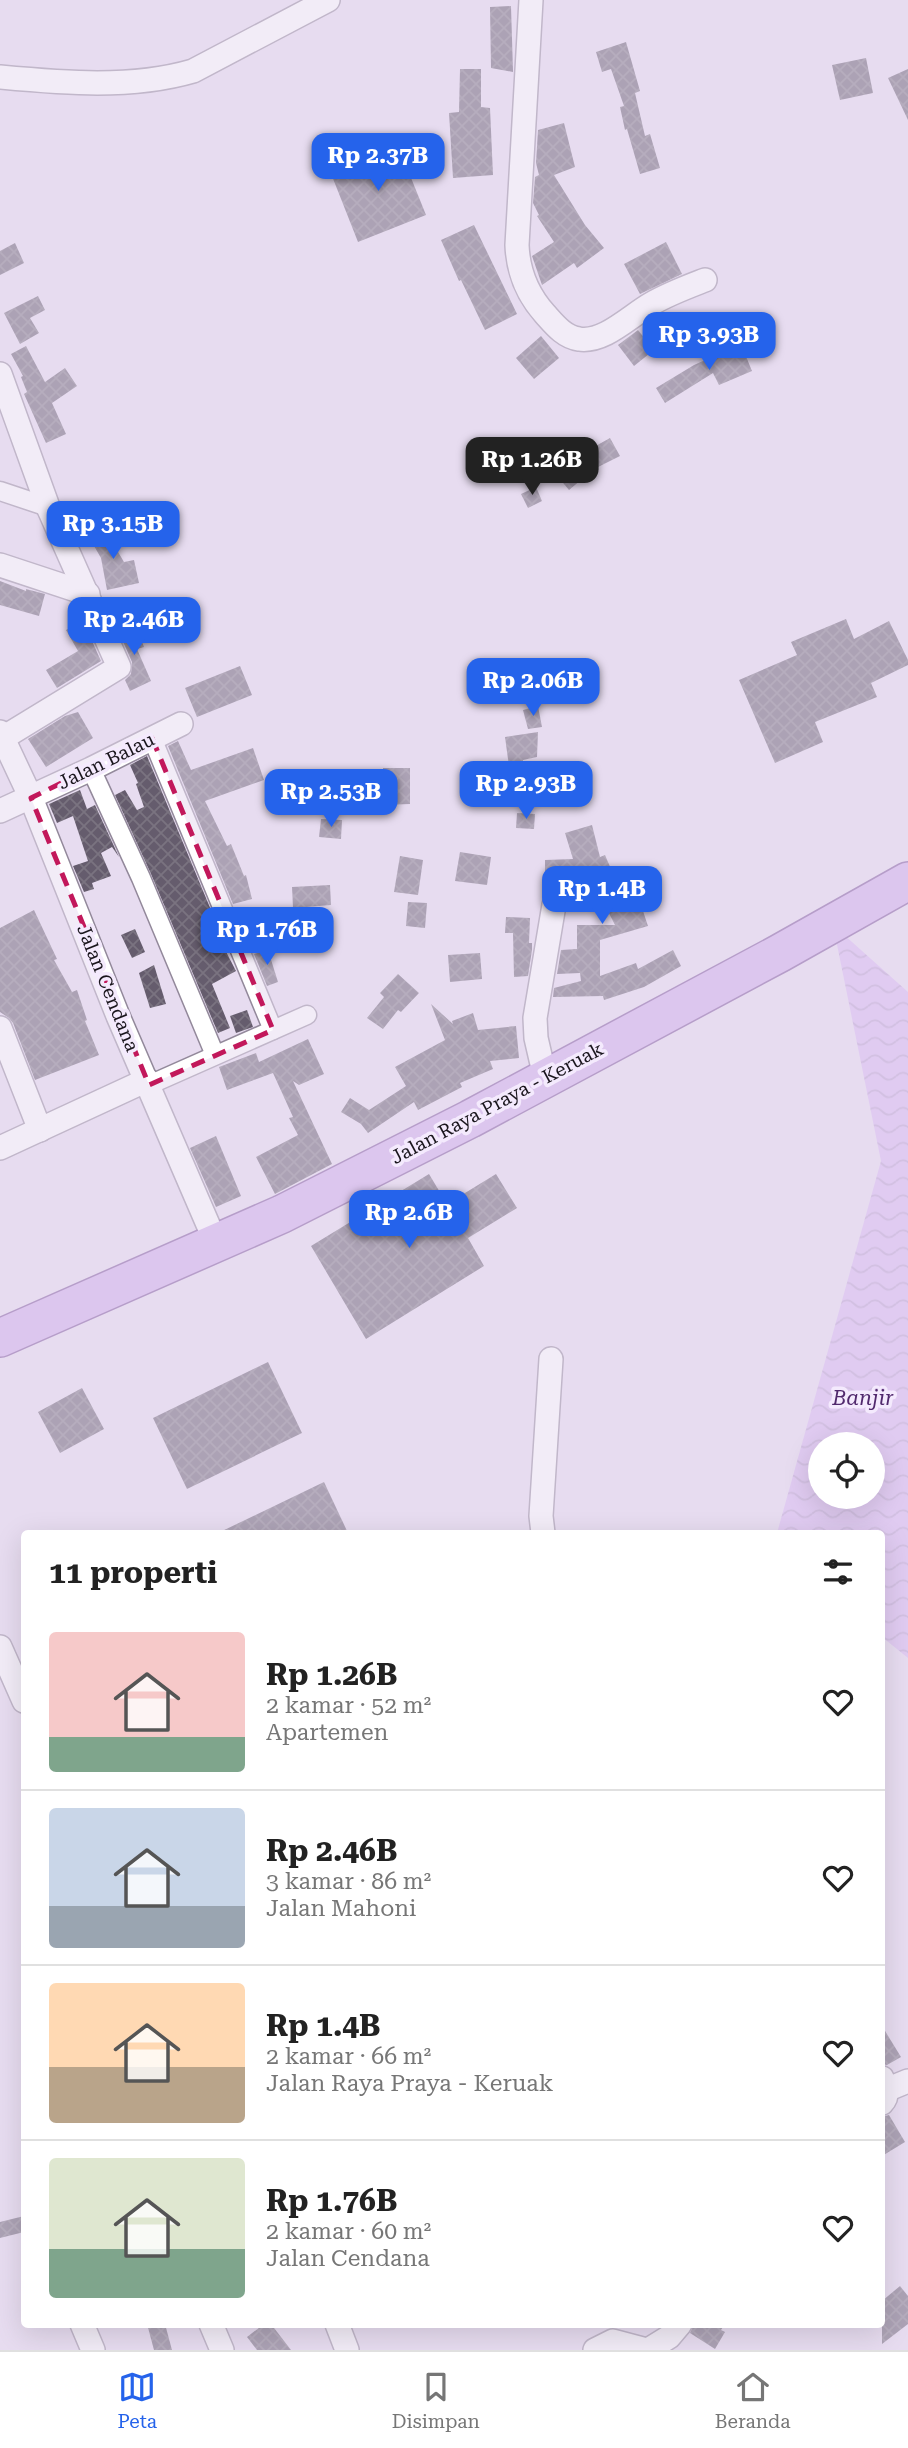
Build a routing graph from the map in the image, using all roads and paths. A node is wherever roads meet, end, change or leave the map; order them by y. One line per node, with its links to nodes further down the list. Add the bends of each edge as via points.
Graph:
1 (328, 0): 3 (street, via 193,71 173,77 67,83)
2 (531, 0): 4 (street, via 517,245 522,275 532,296 562,332 585,339)
3 (0, 77)
4 (705, 280)
5 (0, 374): 7 (street)
6 (0, 491): 7 (street)
7 (48, 507): 9 (street)
8 (0, 565): 9 (street)
9 (88, 594): 11 (street, via 119,667)
10 (181, 724): 12 (street, Jalan Balau)
11 (1, 735): 14 (street, Jalan Cendana)
12 (152, 738): 13 (street, Jalan Balau); 19 (street)
13 (91, 769): 14 (street, Jalan Balau); 21 (street)
14 (31, 798): 15 (street, Jalan Balau); 23 (street, Jalan Cendana)
15 (0, 811)
16 (908, 881): 22 (main road, Jalan Raya Praya - Keruak)
17 (554, 905): 22 (street, via 535,1024)
18 (307, 1015): 19 (street)
19 (273, 1030): 21 (street)
20 (1, 1031): 24 (street)
21 (215, 1055): 23 (street)
22 (545, 1077): 26 (main road, Jalan Raya Praya - Keruak, via 306,1202)
23 (148, 1083): 24 (street); 26 (street, Jalan Cendana)
24 (40, 1130): 25 (street)
25 (0, 1148)
26 (216, 1243): 27 (main road, Jalan Raya Praya - Keruak)
27 (0, 1338)
28 (551, 1359): 29 (street)
29 (543, 1530)
30 (0, 1647): 31 (street)
31 (21, 1694)
32 (908, 2081): 33 (street)
33 (885, 2089)
34 (84, 2328): 38 (street)
35 (213, 2328): 39 (street)
36 (339, 2328): 40 (street)
37 (676, 2328): 42 (street)
38 (93, 2350)
39 (222, 2350)
40 (347, 2350)
41 (595, 2350): 42 (street, via 613,2341)
42 (647, 2350)

